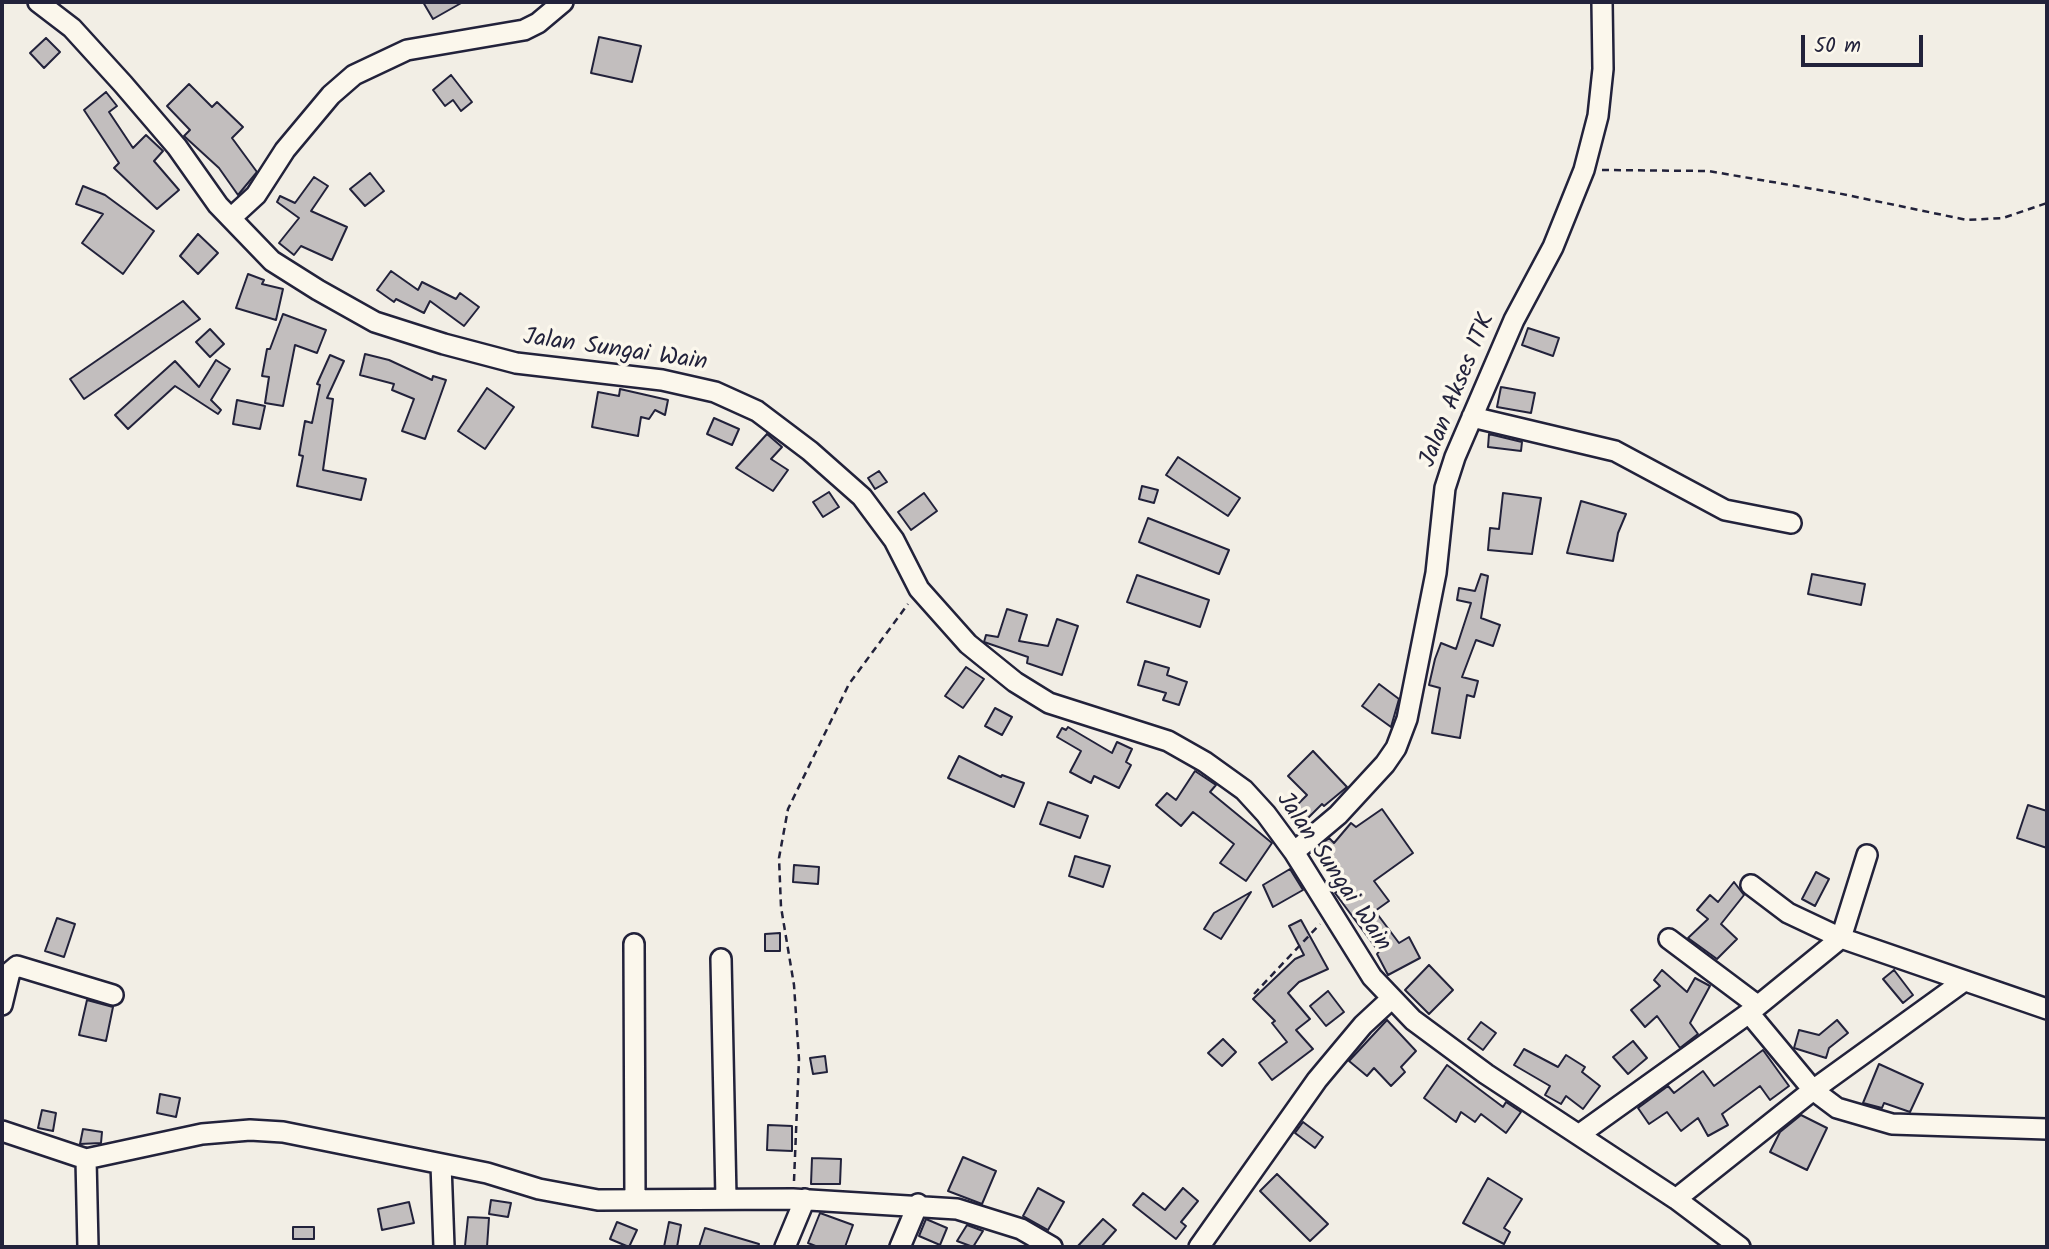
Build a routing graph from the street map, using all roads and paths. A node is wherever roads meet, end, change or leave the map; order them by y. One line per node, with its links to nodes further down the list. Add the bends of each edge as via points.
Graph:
1 (38, 2): 6 (street, Jalan Sungai Wain, via 72,28 124,84)
2 (563, 2): 6 (street, via 523,30 407,50 354,75 331,95 285,150 256,195)
3 (1602, 2): 4 (street, Jalan Akses ITK, via 1598,116)
4 (1584, 170): 5 (path, via 1708,171 1967,220 2003,218); 7 (street, Jalan Akses ITK)
5 (2047, 203)
6 (231, 218): 9 (street, Jalan Sungai Wain, via 272,261 375,321 516,363 662,380 715,392 757,411 862,497 894,540)
7 (1472, 418): 8 (street, via 1615,451 1726,510); 10 (street, Jalan Akses ITK, via 1445,488 1436,573 1415,683 1396,748 1356,797)
8 (1791, 523)
9 (919, 589): 10 (street, Jalan Sungai Wain, via 968,644 1049,703 1168,741 1205,762 1244,790); 32 (path, via 849,684 788,809 779,858 799,1059)
10 (1294, 852): 13 (street, Jalan Sungai Wain)
11 (1867, 855): 14 (street)
12 (1751, 885): 14 (street, via 1788,913)
13 (1330, 914): 19 (path); 21 (street, Jalan Sungai Wain)
14 (1841, 938): 18 (street); 23 (street)
15 (1669, 939): 23 (street)
16 (634, 944): 34 (street)
17 (721, 959): 31 (street)
18 (1964, 981): 24 (street); 25 (street)
19 (1255, 994)
20 (113, 995): 22 (street, via 17,966 10,972)
21 (1391, 999): 28 (street, Jalan Sungai Wain, via 1486,1074); 41 (street, via 1317,1080)
22 (2, 1005)
23 (1753, 1009): 25 (street); 28 (street)
24 (2047, 1009)
25 (1813, 1090): 26 (street, via 1837,1108 1892,1124); 33 (street)
26 (2047, 1129)
27 (2, 1131): 29 (street)
28 (1580, 1134): 33 (street, Jalan Sungai Wain)
29 (86, 1159): 30 (street, via 202,1133 250,1129 312,1136); 36 (street)
30 (441, 1164): 34 (street, via 577,1197); 37 (street)
31 (726, 1198): 32 (street); 34 (street)
32 (799, 1199): 35 (street); 38 (street)
33 (1676, 1199): 42 (street, Jalan Sungai Wain)
34 (635, 1200)
35 (918, 1204): 39 (street); 40 (street, via 993,1219)
36 (88, 1247)
37 (444, 1247)
38 (785, 1247)
39 (900, 1247)
40 (1052, 1247)
41 (1199, 1247)
42 (1740, 1247)

